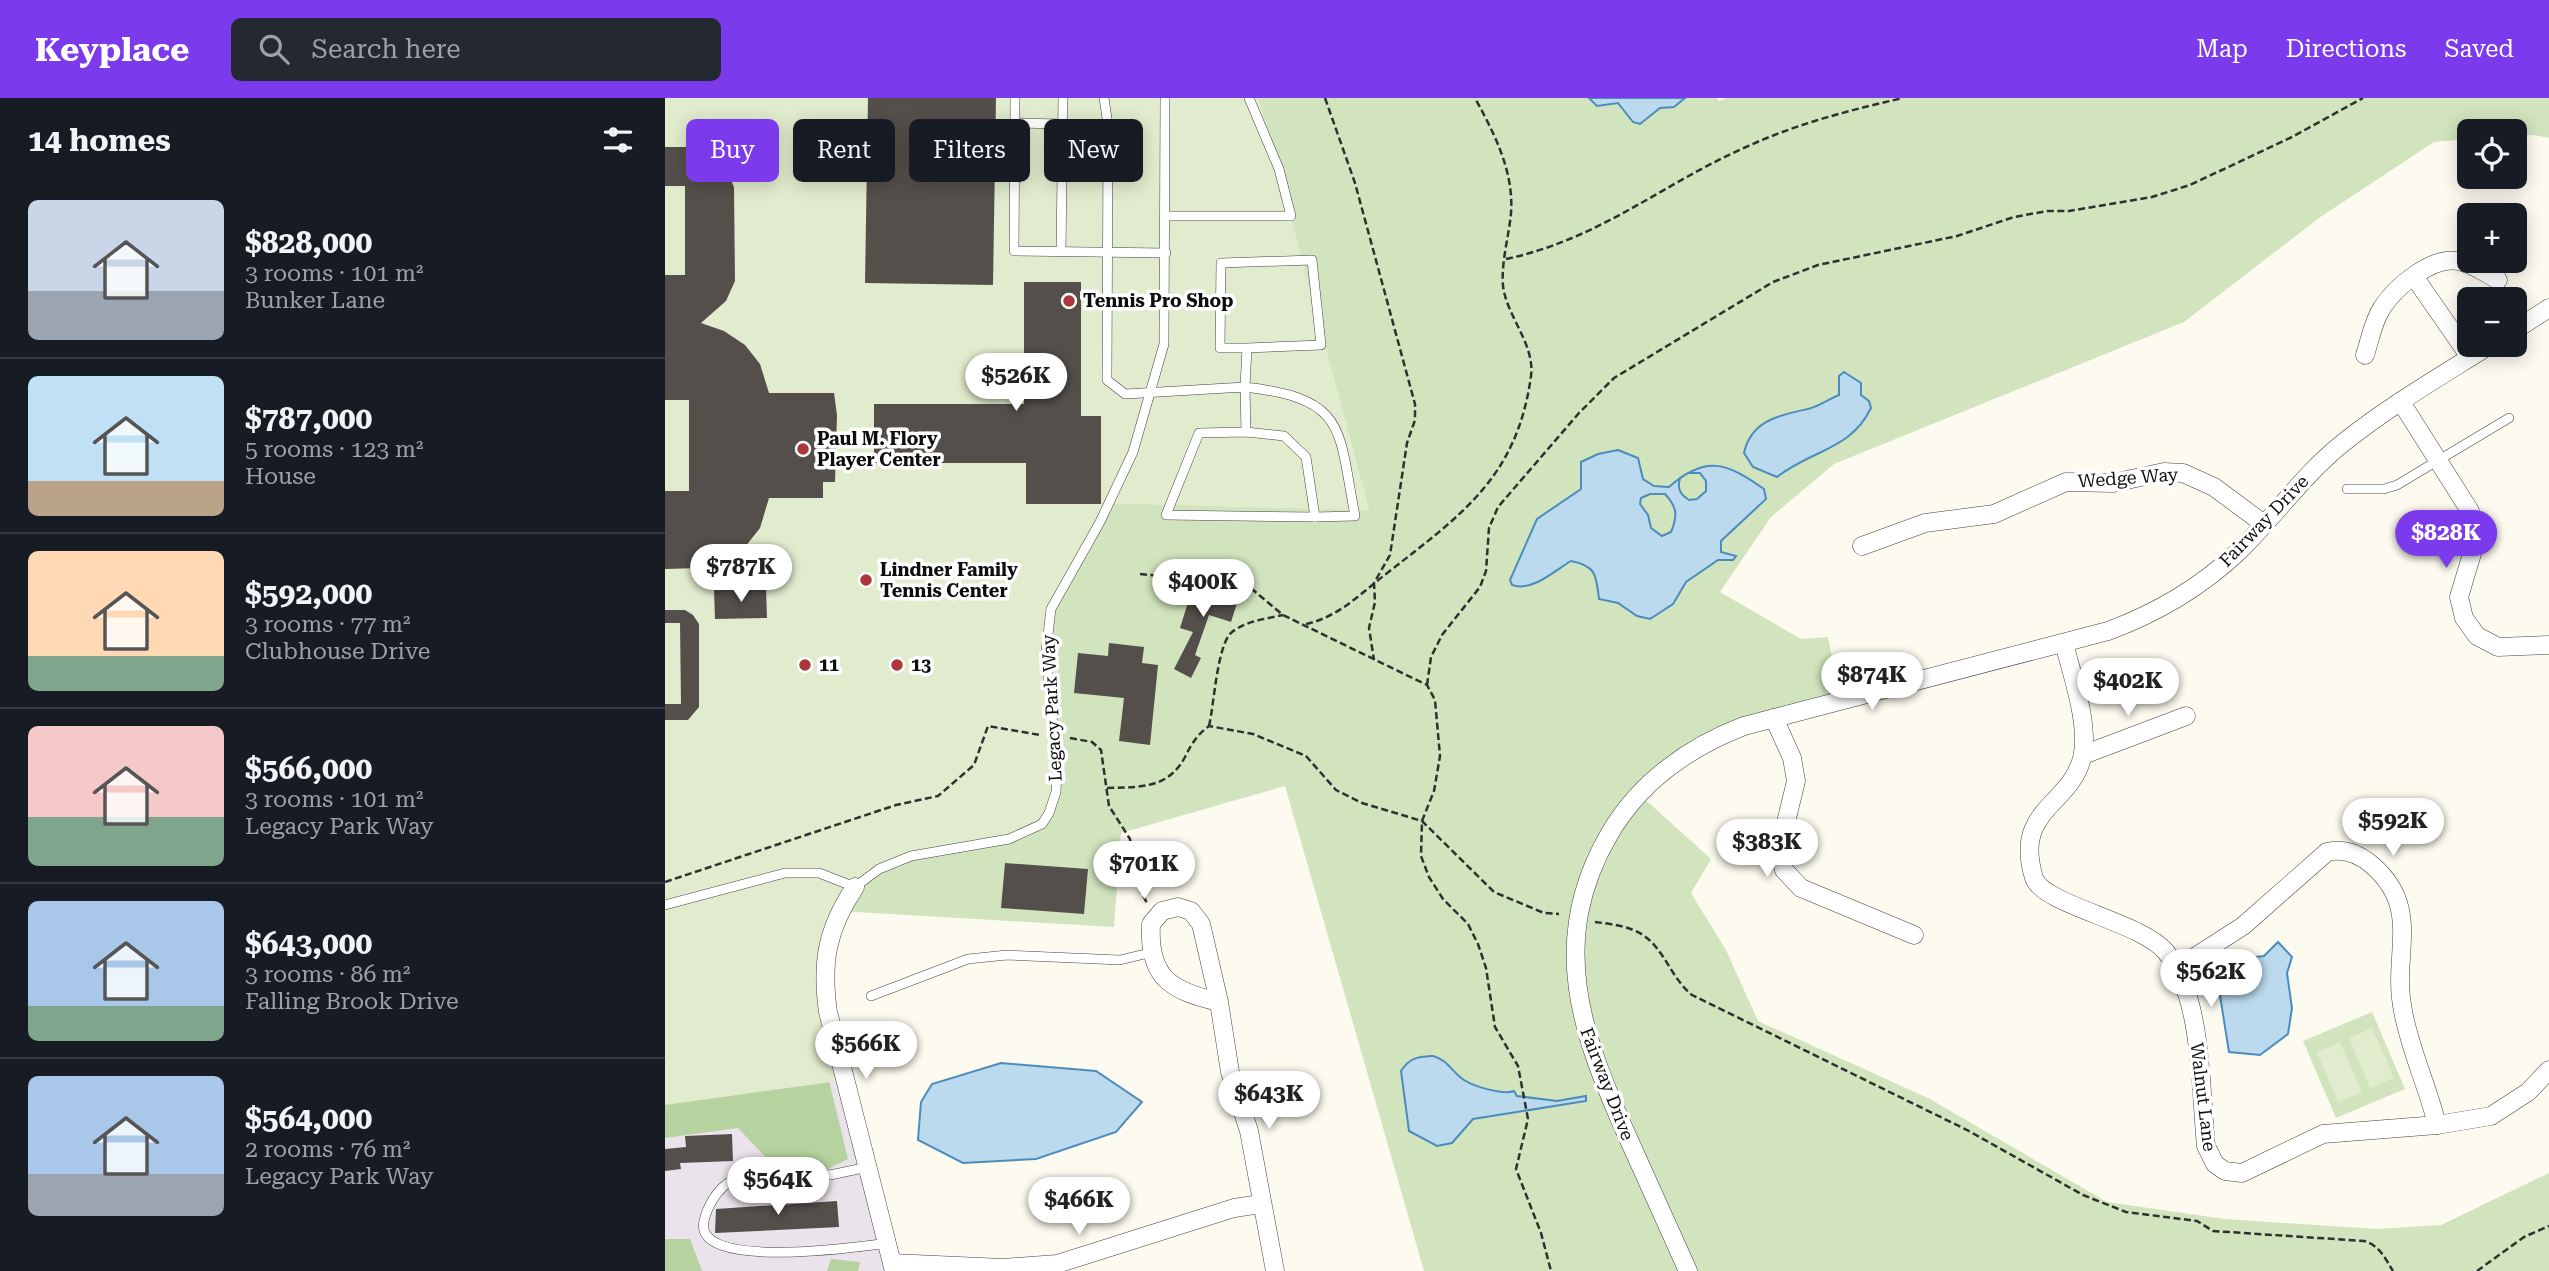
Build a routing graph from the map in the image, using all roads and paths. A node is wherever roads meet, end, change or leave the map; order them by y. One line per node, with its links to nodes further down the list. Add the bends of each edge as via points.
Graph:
1 (1015, 98): 10 (lane)
2 (1063, 98): 11 (lane)
3 (1104, 98): 12 (lane)
4 (1165, 98): 16 (lane, Legacy Park Way)
5 (1249, 98): 16 (lane, via 1279,169 1291,216)
6 (1325, 98): 40 (path, via 1355,183 1415,404 1416,420 1407,443 1390,555)
7 (1475, 98): 20 (path, via 1496,137 1507,173 1511,210)
8 (1903, 98): 20 (path, via 1801,125 1744,147 1620,217 1538,253)
9 (2363, 98): 46 (path, via 2293,137 2190,185 2152,197 2014,217 1957,236 1818,265 1773,282 1633,366 1579,413 1498,507 1489,528 1483,579 1442,635 1431,657)
10 (1015, 119)
11 (1063, 119)
12 (1107, 119)
13 (1015, 182): 17 (lane, via 1014,251)
14 (1062, 182): 17 (lane)
15 (1108, 182): 18 (lane)
16 (1166, 216): 19 (lane, Legacy Park Way)
17 (1061, 251): 18 (lane)
18 (1107, 252): 19 (lane); 30 (lane, via 1107,380 1125,394)
19 (1166, 253): 30 (lane, Legacy Park Way, via 1164,344)
20 (1506, 260): 40 (path, via 1503,287 1531,362 1509,452 1481,496)
21 (2415, 278): 22 (street, via 2438,262 2459,261); 25 (street); 27 (street, via 2380,310)
22 (2497, 280)
23 (2549, 308): 24 (street)
24 (2527, 322)
25 (2457, 338)
26 (1247, 348): 26 (lane, via 1220,348 1221,263 1312,260 1321,345); 29 (lane)
27 (2365, 355)
28 (2470, 357): 31 (street, Fairway Drive)
29 (1245, 387): 30 (lane); 33 (lane); 36 (lane, via 1286,392 1322,408 1340,434 1355,516)
30 (1152, 391): 56 (lane, Legacy Park Way, via 1129,463 1051,609 1046,651 1057,770 1049,813 1042,824 1009,839 911,856 880,869)
31 (2401, 402): 34 (street); 37 (street, Fairway Drive, via 2343,443)
32 (2509, 418): 34 (lane)
33 (1246, 432): 36 (lane, via 1284,436 1306,457); 36 (lane, via 1199,433 1166,515)
34 (2438, 459): 35 (lane, via 2397,485); 44 (street, via 2463,496 2473,522 2474,547 2459,597 2464,618 2477,636 2498,647)
35 (2347, 489)
36 (1315, 517)
37 (2264, 524): 38 (street, Wedge Way, via 2214,487 2183,473 2164,472 2123,482 2066,482 1994,514 1925,523); 43 (street, Fairway Drive, via 2215,572 2159,610)
38 (1863, 546)
39 (1140, 574): 41 (path, via 1178,578 1224,574 1240,579)
40 (1374, 583): 42 (path, via 1347,605); 45 (path, via 1369,628)
41 (1283, 614): 42 (path); 49 (path, via 1229,634 1221,650)
42 (1305, 624): 45 (path)
43 (2064, 643): 48 (street, Fairway Drive); 52 (street, via 2079,704)
44 (2549, 645)
45 (1374, 660): 46 (path)
46 (1427, 685): 54 (path, via 1435,699 1440,756)
47 (2186, 716): 52 (street)
48 (1774, 718): 61 (street, via 1796,781 1780,842 1784,870 1801,888); 76 (street, Fairway Drive, via 1727,733 1692,751 1639,794 1599,851 1580,905 1575,974 1588,1042)
49 (1209, 726): 53 (path, via 1198,733 1168,780 1151,786); 54 (path, via 1284,745 1306,755 1336,790 1362,803)
50 (1040, 735): 55 (path, via 988,726 974,765 938,796 896,805)
51 (1070, 738): 53 (path, via 1092,742 1101,750)
52 (2083, 755): 63 (street, Walnut Lane, via 2070,783 2036,821 2031,859 2037,884 2046,895 2108,918 2158,944)
53 (1107, 788): 59 (path, via 1109,806 1130,839 1138,886)
54 (1423, 821): 58 (path, via 1494,892 1544,913); 75 (path, via 1421,856 1429,877 1443,900 1468,924 1478,944 1495,1027 1518,1066 1528,1119 1516,1168)
55 (665, 882)
56 (855, 887): 57 (lane, via 819,873 785,873); 68 (street, Legacy Park Way, via 829,938 823,978)
57 (665, 905)
58 (1559, 914)
59 (1156, 916): 62 (street, via 1151,924); 65 (street, via 1178,907 1191,911 1201,924)
60 (1592, 921): 77 (path, via 1642,934 1656,947 1679,985 1692,995 1967,1130 2083,1195 2126,1212 2197,1221 2213,1231 2373,1243)
61 (1914, 935)
62 (1153, 952): 64 (lane, via 1120,960 1007,955 968,959); 65 (street, via 1155,967 1167,983 1187,995)
63 (2176, 969): 67 (street, Walnut Lane, via 2194,1025 2206,1146 2210,1159 2225,1171 2251,1171 2323,1134); 67 (street, via 2243,926 2327,852 2354,853 2385,877 2401,904 2402,1007)
64 (871, 996)
65 (1219, 1002): 69 (street)
66 (2549, 1070): 67 (street, Walnut Lane, via 2501,1112)
67 (2437, 1125)
68 (868, 1167): 71 (street, Legacy Park Way); 71 (lane, via 811,1180 730,1181 716,1194 702,1230 723,1252 740,1254 797,1254)
69 (1261, 1204): 73 (street, via 1234,1208); 74 (street)
70 (2549, 1226): 78 (path, via 2524,1237)
71 (888, 1243): 72 (street, Legacy Park Way)
72 (893, 1267): 73 (street)
73 (1057, 1268)
74 (1275, 1271)
75 (1551, 1271)
76 (1688, 1271)
77 (2393, 1271)
78 (2477, 1271)

